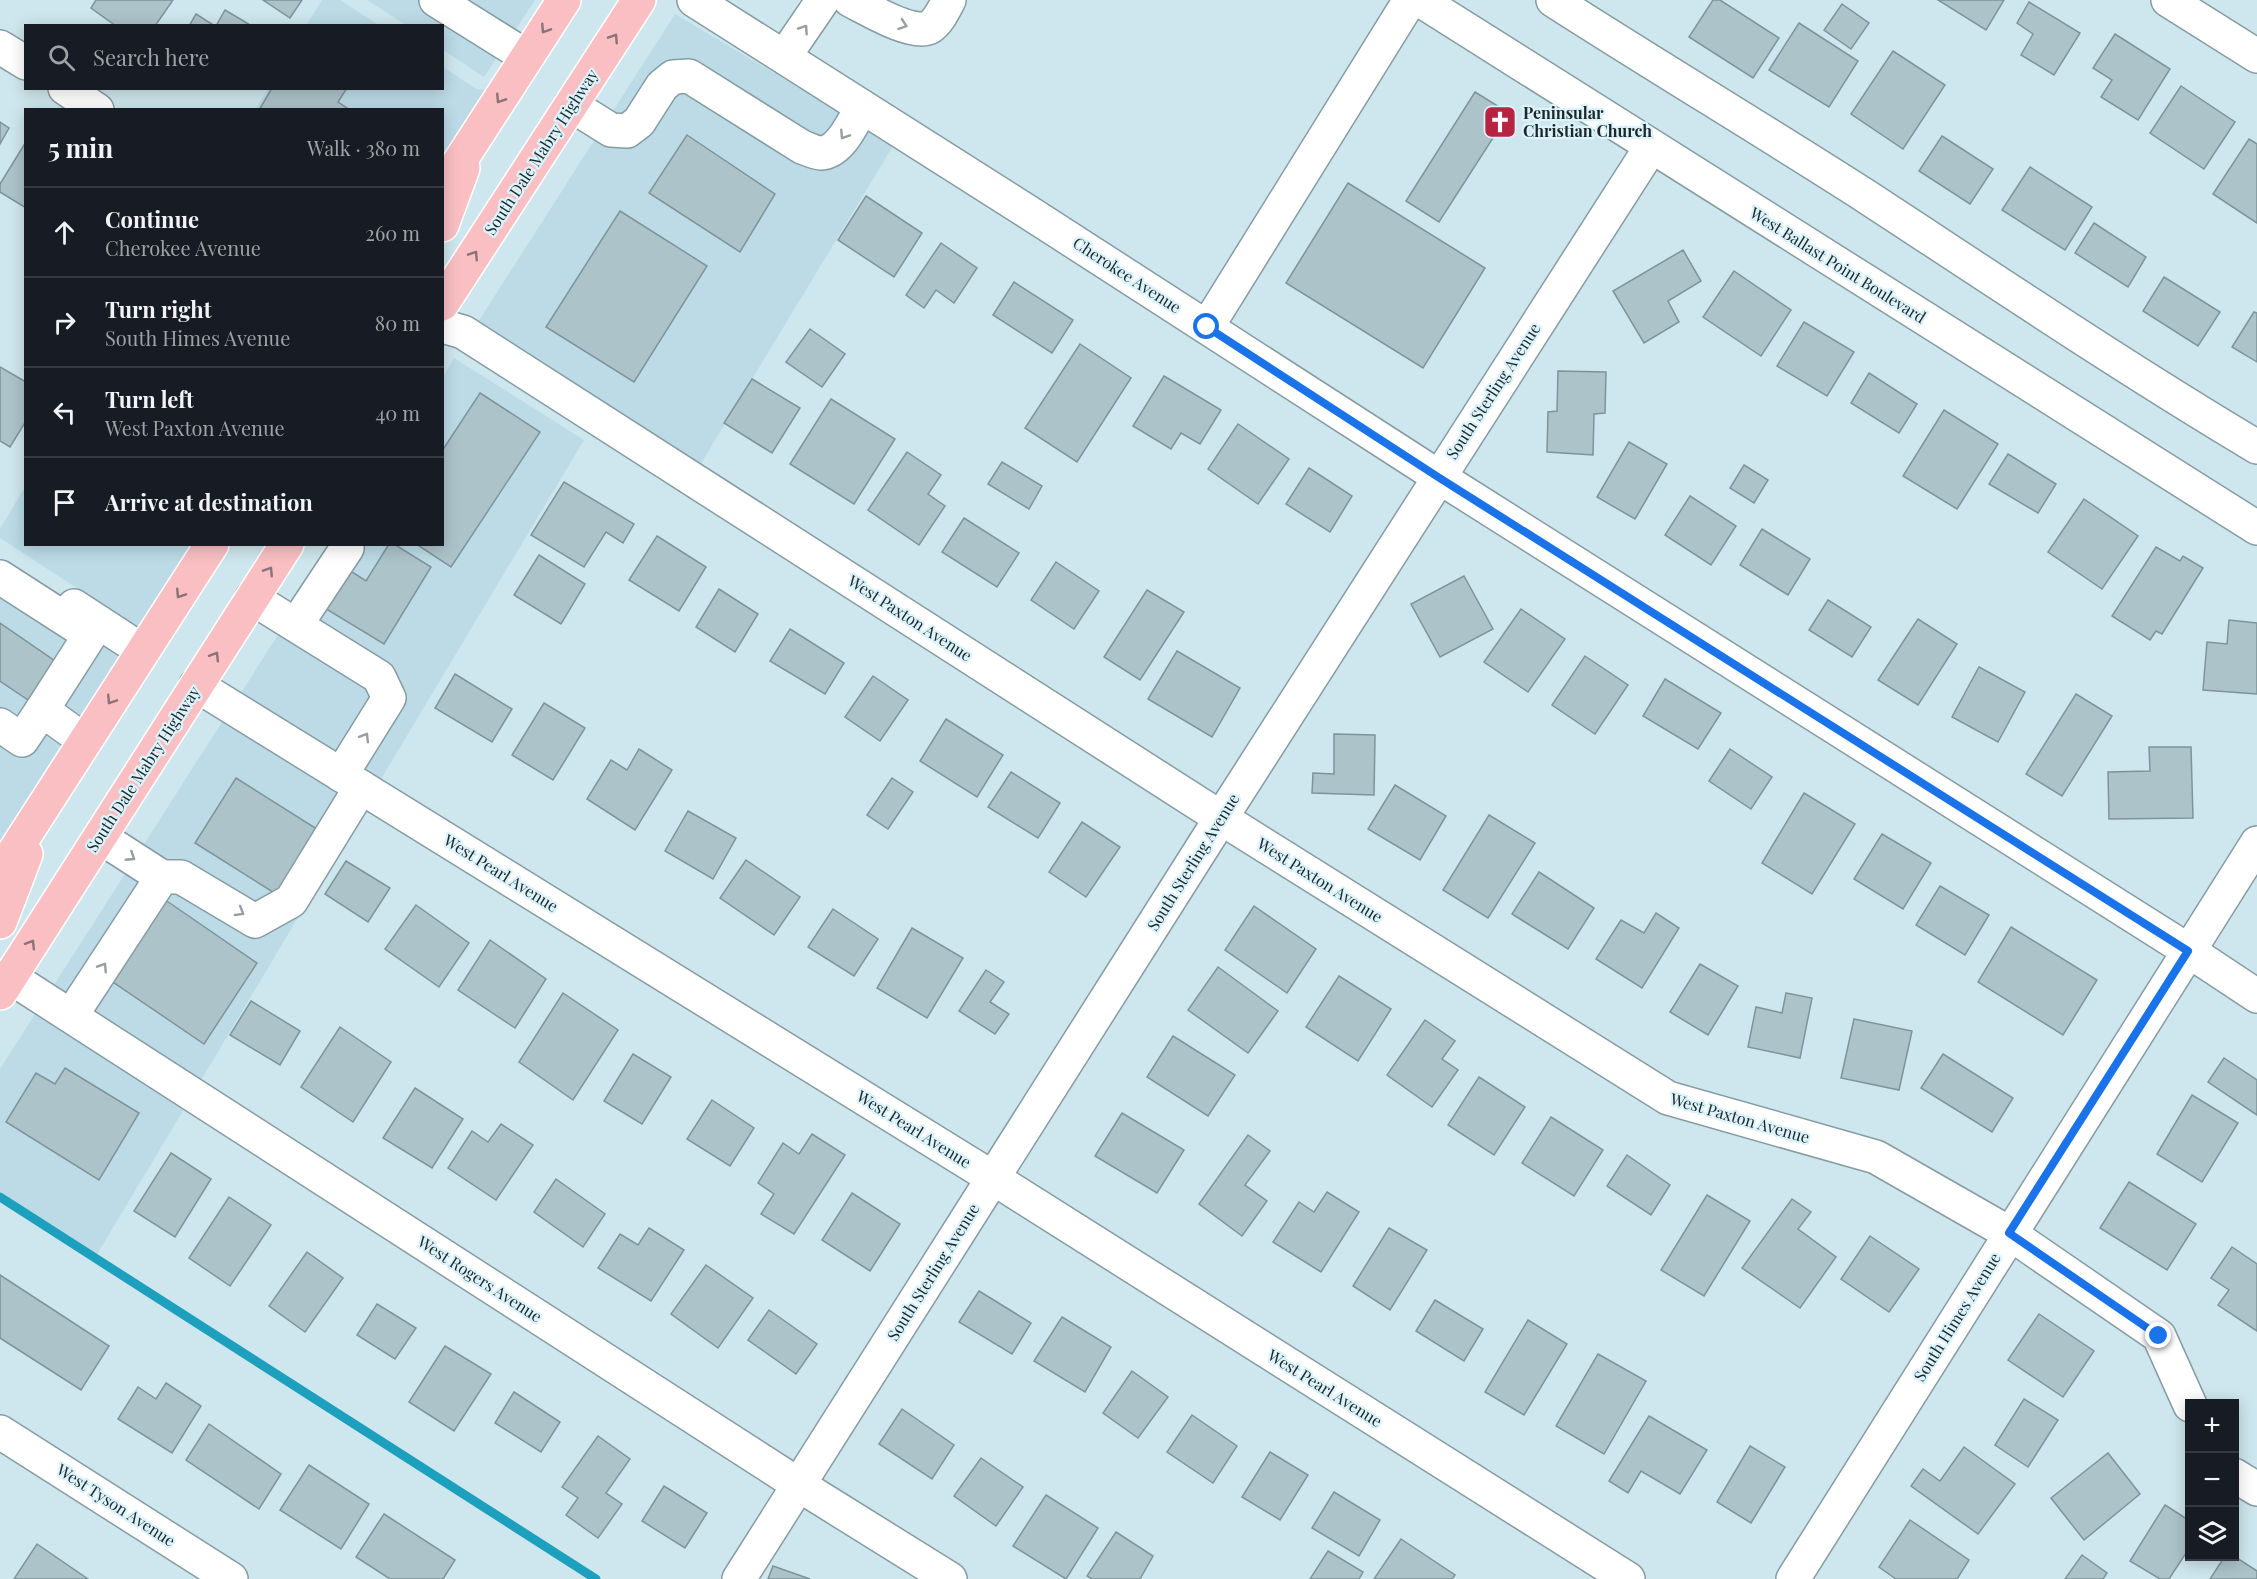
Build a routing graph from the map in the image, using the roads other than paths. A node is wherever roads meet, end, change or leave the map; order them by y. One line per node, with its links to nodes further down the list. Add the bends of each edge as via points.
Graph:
1 (436, 0): 14 (street)
2 (564, 0): 14 (main road, one-way to 14)
3 (639, 0): 18 (main road, South Dale Mabry Highway, one-way to 3)
4 (694, 0): 15 (street, Cherokee Avenue)
5 (823, 0): 15 (street, one-way to 5)
6 (850, 0): 7 (street, one-way to 7, via 919,30 929,27)
7 (949, 0)
8 (1410, 0): 26 (street)
9 (1420, 0): 21 (street, West Ballast Point Boulevard)
10 (1553, 0): 27 (street)
11 (2168, 0): 13 (street)
12 (0, 47): 16 (street)
13 (2257, 56)
14 (527, 57): 22 (main road, one-way to 22)
15 (784, 57): 19 (street, Cherokee Avenue)
16 (24, 62)
17 (68, 90): 20 (street)
18 (571, 105): 19 (street, one-way to 18, via 839,143 831,151 819,154 689,76 673,77 662,86 639,122 627,131 611,129); 24 (main road, South Dale Mabry Highway, one-way to 18)
19 (862, 107): 26 (street, Cherokee Avenue)
20 (94, 108)
21 (1651, 147): 28 (street, South Sterling Avenue); 29 (street, West Ballast Point Boulevard)
22 (454, 162): 23 (main road)
23 (444, 214)
24 (444, 301)
25 (444, 327): 43 (street, West Paxton Avenue, via 463,332)
26 (1207, 327): 28 (street, Cherokee Avenue)
27 (2257, 447)
28 (1438, 477): 43 (street, South Sterling Avenue); 49 (street, Cherokee Avenue)
29 (2257, 528)
30 (211, 546): 36 (main road, one-way to 36)
31 (286, 546): 34 (main road, South Dale Mabry Highway, one-way to 31)
32 (346, 546): 35 (street)
33 (1, 567): 36 (street); 38 (street, via 90,635)
34 (252, 598): 35 (street); 37 (main road, South Dale Mabry Highway, one-way to 34)
35 (297, 625): 41 (street, one-way to 35, via 389,698 379,677)
36 (143, 651): 40 (main road, one-way to 40)
37 (196, 685): 41 (street, West Pearl Avenue); 44 (main road, South Dale Mabry Highway)
38 (42, 711): 39 (street, via 22,740); 40 (street)
39 (0, 725)
40 (85, 741): 42 (main road)
41 (351, 781): 47 (street, one-way to 41, via 181,877 255,921 291,901); 53 (street, West Pearl Avenue)
42 (47, 799): 46 (main road); 48 (main road)
43 (1221, 818): 53 (street, South Sterling Avenue); 54 (street, West Paxton Avenue, via 1668,1098 1876,1157)
44 (100, 837): 47 (street, one-way to 47); 50 (main road, South Dale Mabry Highway, one-way to 44)
45 (2257, 843): 49 (street, South Himes Avenue)
46 (0, 874)
47 (162, 877): 52 (street, one-way to 47)
48 (0, 922)
49 (2188, 951): 51 (street, Cherokee Avenue); 54 (street, South Himes Avenue)
50 (3, 975): 52 (street, West Rogers Avenue)
51 (2257, 996)
52 (71, 1016): 58 (street, West Rogers Avenue)
53 (993, 1178): 58 (street, South Sterling Avenue); 63 (street, West Pearl Avenue)
54 (2009, 1233): 55 (street, West Paxton Avenue, via 2159,1336); 64 (street, South Himes Avenue)
55 (2187, 1399)
56 (0, 1432): 60 (street, West Tyson Avenue)
57 (2239, 1478): 59 (street)
58 (799, 1485): 61 (street, South Sterling Avenue); 62 (street, West Rogers Avenue)
59 (2257, 1489)
60 (231, 1579)
61 (740, 1579)
62 (951, 1579)
63 (1628, 1579)
64 (1793, 1579)

